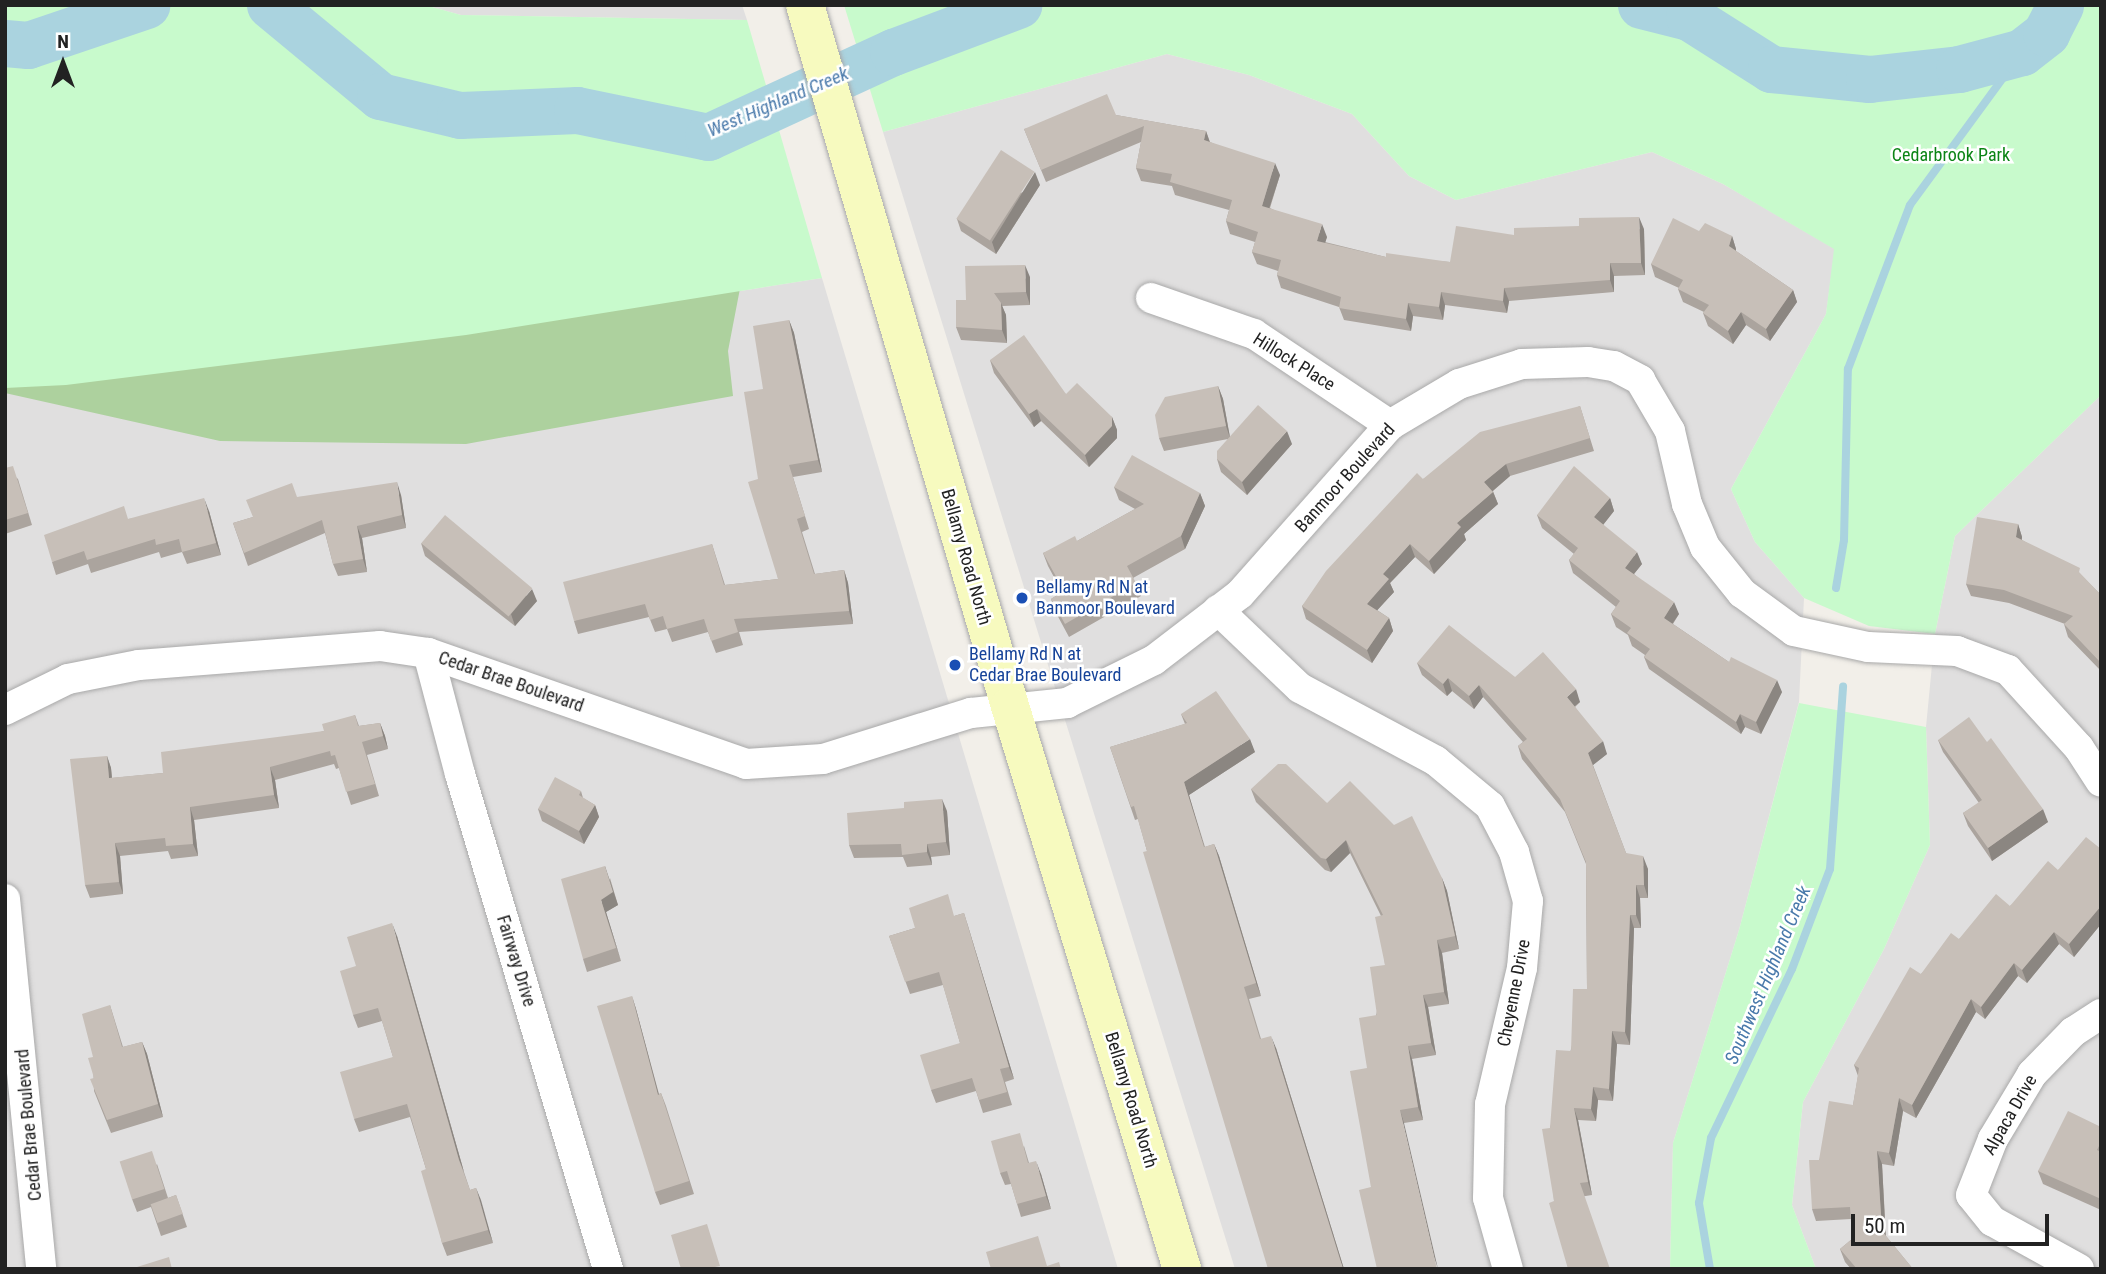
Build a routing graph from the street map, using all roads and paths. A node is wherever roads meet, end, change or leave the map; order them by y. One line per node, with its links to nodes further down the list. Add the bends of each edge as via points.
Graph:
1 (805, 5): 6 (street, Bellamy Road North)
2 (1151, 298): 3 (street, Hillock Place, via 1254,334)
3 (1390, 425): 4 (street, Banmoor Boulevard, via 1240,594); 8 (street, Banmoor Boulevard, via 1459,384 1522,364 1615,366 1640,380 1670,431 1687,505 1705,547 1742,593 1794,631 1868,647 1957,651 2008,670 2079,748)
4 (1218, 611): 6 (street, Banmoor Boulevard, via 1154,660 1067,702); 14 (street, Cheyenne Drive, via 1300,688 1436,761 1490,806 1514,852 1528,901 1522,968 1490,1104 1488,1198)
5 (428, 653): 6 (street, Cedar Brae Boulevard, via 746,764 823,759 971,713); 7 (street, Cedar Brae Boulevard, via 380,646 139,665 68,679); 12 (street, Fairway Drive)
6 (1010, 706): 13 (street, Bellamy Road North)
7 (5, 710)
8 (2101, 782)
9 (5, 899): 11 (street, Cedar Brae Boulevard)
10 (2101, 1014): 15 (street, Alpaca Drive, via 2073,1032 2032,1074 1993,1139 1971,1195 1992,1221)
11 (41, 1269)
12 (608, 1269)
13 (1182, 1269)
14 (1508, 1269)
15 (2079, 1269)

